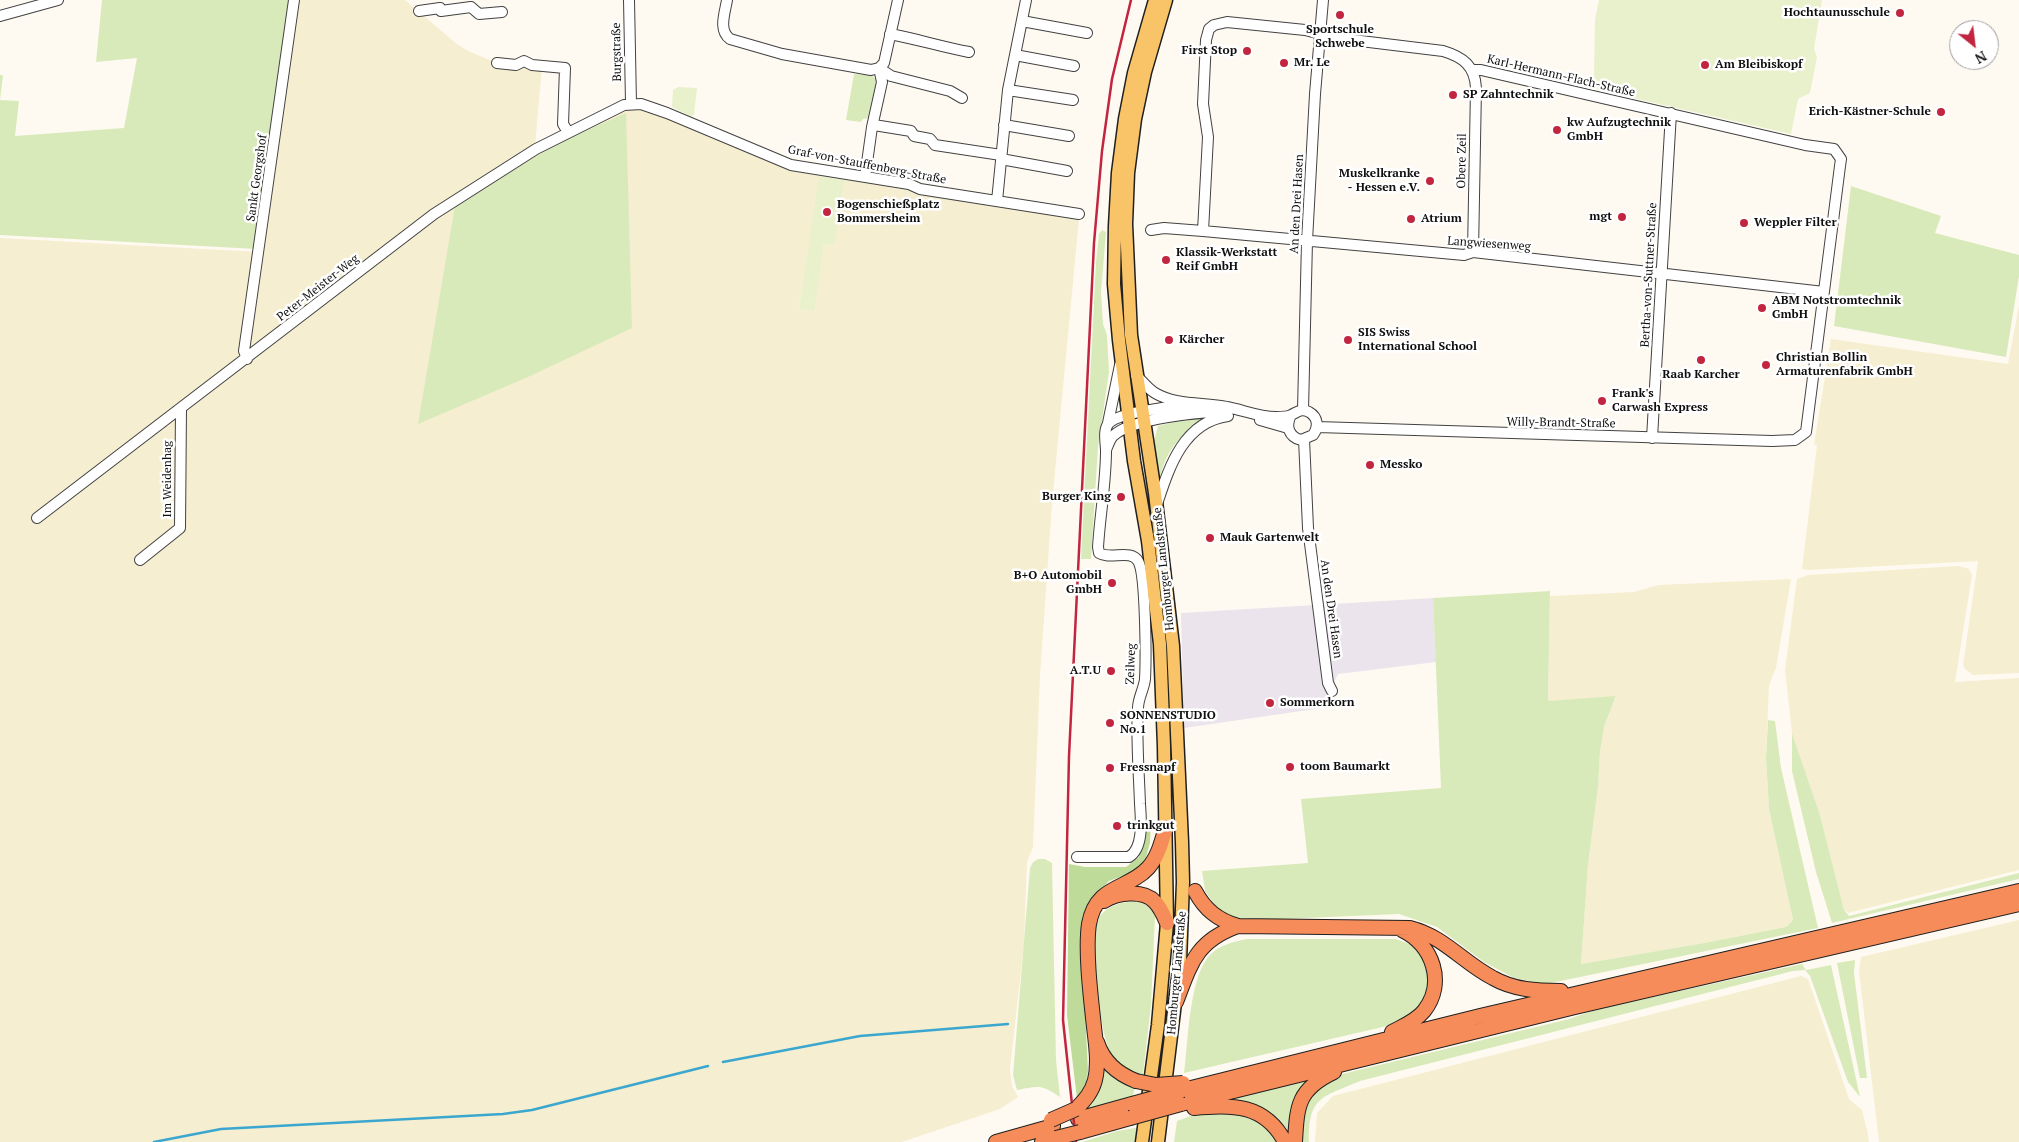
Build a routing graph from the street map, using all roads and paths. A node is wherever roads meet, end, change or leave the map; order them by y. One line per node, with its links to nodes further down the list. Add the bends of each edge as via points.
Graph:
1 (58, 0): 13 (street)
2 (294, 0): 44 (street, Sankt Georgshof, via 244,352)
3 (629, 0): 27 (street, Burgstraße)
4 (727, 0): 22 (street, via 723,30 730,39 792,56 871,70)
5 (898, 0): 16 (street)
6 (1026, 0): 14 (street)
7 (1155, 0): 45 (main road, Homburger Landstraße, via 1134,73 1118,173 1114,284)
8 (1166, 0): 46 (main road, Homburger Landstraße, via 1145,72 1128,173 1127,274)
9 (1323, 0): 17 (street, An den Drei Hasen)
10 (471, 4): 11 (street, via 440,11 440,8); 12 (street, via 479,14)
11 (419, 11)
12 (502, 12)
13 (0, 16)
14 (1022, 22): 15 (street); 19 (street)
15 (1087, 33)
16 (890, 34): 18 (street); 22 (street, via 884,63)
17 (1319, 34): 23 (street, Karl-Hermann-Flach-Straße, via 1443,51 1466,61); 39 (street, Karl-Hermann-Flach-Straße, via 1228,22 1214,24 1209,29 1203,104 1208,137); 40 (street, An den Drei Hasen)
18 (968, 52)
19 (1015, 55): 21 (street); 24 (street)
20 (497, 63): 31 (street, via 516,65 524,61 532,65 565,68 563,124)
21 (1074, 66)
22 (879, 68): 25 (street, via 891,76 950,91); 29 (street, via 882,78)
23 (1473, 70): 28 (street, Karl-Hermann-Flach-Straße); 41 (street, Obere Zeil, via 1476,88)
24 (1008, 90): 26 (street); 30 (street)
25 (962, 98)
26 (1073, 100)
27 (631, 103): 31 (street, Peter-Meister-Weg); 35 (street, Graf-von-Stauffenberg-Straße, via 667,114 790,165)
28 (1671, 113): 42 (street, Bertha-von-Suttner-Straße); 43 (street, Karl-Hermann-Flach-Straße, via 1834,149 1841,159)
29 (874, 124): 33 (street, via 911,130 914,136 930,139 935,144); 35 (street)
30 (1004, 124): 32 (street); 33 (street)
31 (568, 132): 44 (street, Peter-Meister-Weg, via 514,162 434,214)
32 (1069, 136)
33 (1001, 157): 34 (street); 36 (street)
34 (1067, 171)
35 (865, 176): 36 (street, Graf-von-Stauffenberg-Straße)
36 (997, 201): 37 (street, Graf-von-Stauffenberg-Straße)
37 (1079, 214)
38 (1151, 230): 39 (street, Langwiesenweg)
39 (1203, 231): 40 (street, Langwiesenweg)
40 (1308, 241): 41 (street, Langwiesenweg, via 1464,255); 49 (street, An den Drei Hasen)
41 (1473, 252): 42 (street, Langwiesenweg)
42 (1661, 274): 43 (street, Langwiesenweg); 56 (street, Bertha-von-Suttner-Straße)
43 (1824, 292): 56 (street, Willy-Brandt-Straße, via 1808,428 1803,435 1789,442)
44 (247, 359): 48 (street, Peter-Meister-Weg)
45 (1121, 362): 52 (main road, Homburger Landstraße); 53 (street, Zeilweg)
46 (1136, 375): 47 (street, via 1155,393); 52 (main road, Homburger Landstraße)
47 (1194, 404): 51 (street, via 1269,416); 52 (street)
48 (181, 409): 60 (street, Peter-Meister-Weg); 61 (street, Im Weidenhag, via 180,528)
49 (1303, 410): 51 (street); 54 (street, via 1312,414)
50 (1238, 415): 52 (street, via 1202,412); 55 (street); 59 (street, via 1214,420 1191,435 1169,467)
51 (1292, 415): 55 (street)
52 (1136, 419): 53 (street, via 1116,418); 58 (street, via 1114,435); 59 (main road, Homburger Landstraße); 63 (main road, Homburger Landstraße, via 1134,461 1148,541 1160,644)
53 (1108, 423): 58 (street, Zeilweg)
54 (1317, 427): 56 (street, Willy-Brandt-Straße); 57 (street, via 1313,435)
55 (1288, 428): 57 (street, via 1293,436)
56 (1652, 438)
57 (1304, 439): 62 (street, An den Drei Hasen, via 1308,528 1328,683)
58 (1106, 450): 65 (street, Zeilweg, via 1099,553 1137,558 1143,596 1145,679 1138,707 1140,824 1136,850 1129,857)
59 (1157, 505): 64 (main road, Homburger Landstraße, via 1173,646)
60 (37, 518)
61 (140, 560)
62 (1332, 691)
63 (1166, 827): 69 (highway, via 1160,848 1147,869 1111,890); 70 (main road, Homburger Landstraße)
64 (1182, 842): 66 (main road); 74 (main road, Homburger Landstraße, via 1182,922)
65 (1077, 857)
66 (1195, 891): 71 (highway, via 1213,914)
67 (2019, 891): 73 (highway)
68 (2019, 904): 77 (highway)
69 (1097, 906): 70 (highway, via 1116,896 1143,895 1155,901); 75 (highway, via 1089,922 1088,934)
70 (1167, 923): 83 (main road, Homburger Landstraße, via 1158,1025)
71 (1238, 926): 72 (highway); 74 (highway, via 1218,935 1195,956)
72 (1392, 927): 73 (highway, via 1410,928 1432,935 1504,984 1530,990); 76 (highway, via 1414,936 1430,954 1434,966 1434,990 1424,1011 1415,1020)
73 (1589, 990): 76 (highway)
74 (1176, 1002): 84 (main road, Homburger Landstraße)
75 (1096, 1041): 78 (highway, bridge, via 1114,1068 1136,1081 1156,1085); 80 (highway, via 1095,1080)
76 (1368, 1044): 78 (highway, via 1218,1081)
77 (1361, 1059): 78 (highway); 86 (highway, via 1310,1086 1298,1112)
78 (1182, 1097): 79 (highway, bridge); 79 (highway, bridge, via 1155,1111); 85 (highway, via 1245,1108 1268,1121)
79 (1131, 1111): 80 (highway)
80 (1078, 1120): 81 (highway, bridge); 81 (highway, bridge)
81 (1051, 1131): 82 (highway)
82 (1002, 1140)
83 (1142, 1142)
84 (1158, 1142)
85 (1285, 1142)
86 (1295, 1142)

